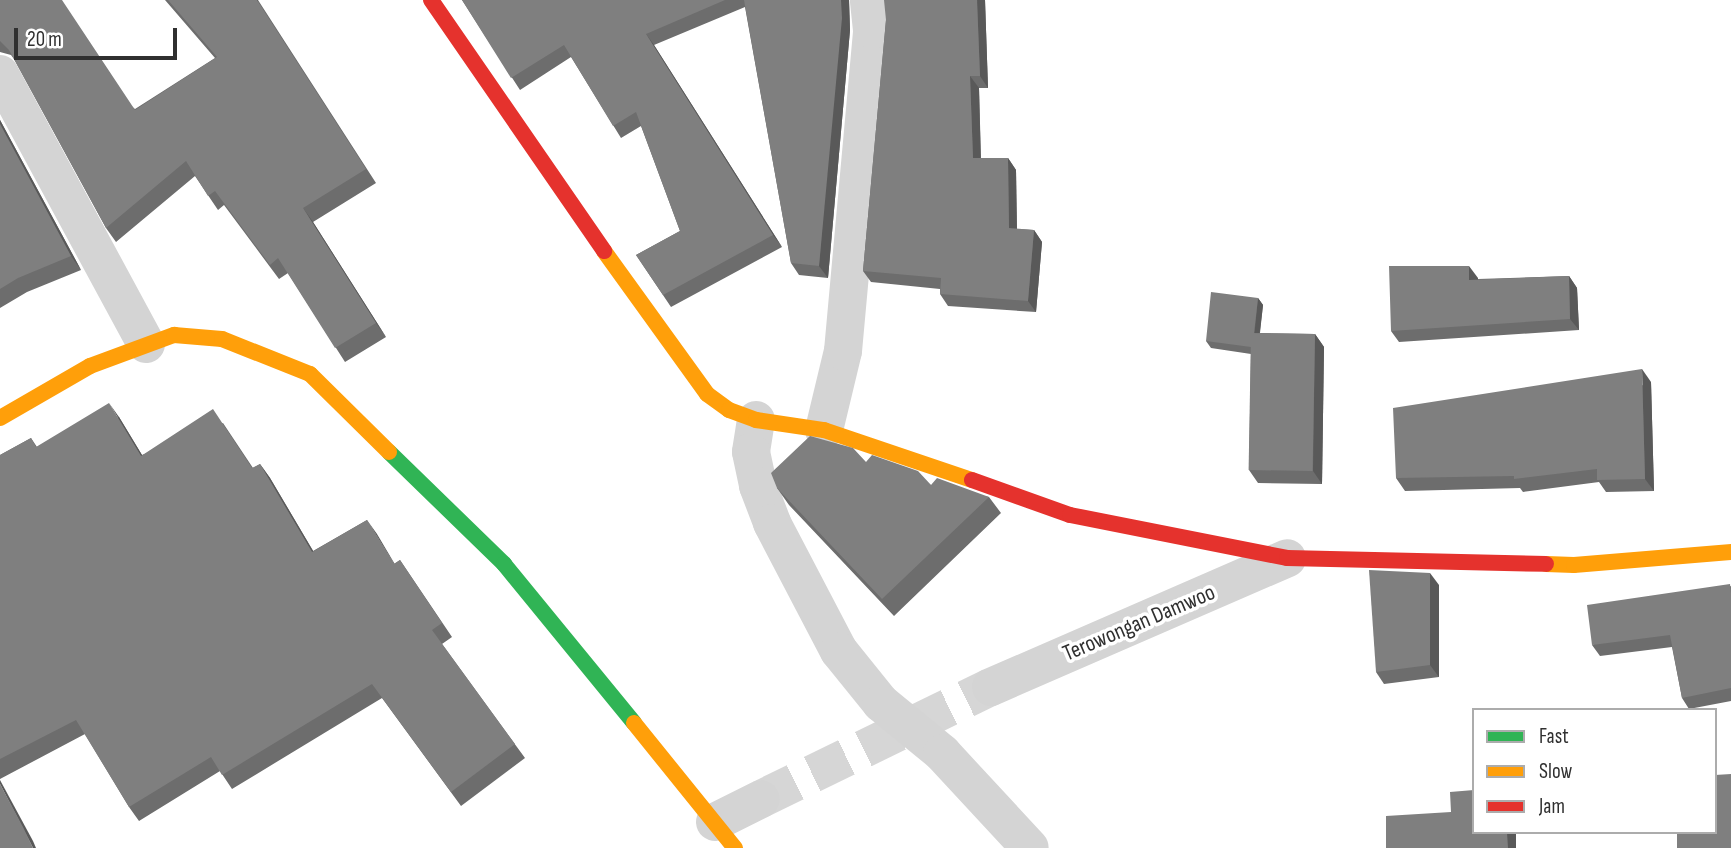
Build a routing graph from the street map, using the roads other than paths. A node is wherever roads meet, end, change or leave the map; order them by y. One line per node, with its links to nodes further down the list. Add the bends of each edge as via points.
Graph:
1 (431, 0): 6 (street, via 706,394 729,410)
2 (869, 0): 7 (street, via 872,30 843,351)
3 (0, 74): 4 (street)
4 (146, 344): 5 (street, via 90,366); 12 (street, via 174,335 222,339 310,374 504,564)
5 (0, 418)
6 (756, 420): 7 (street); 13 (street, via 751,452 758,486 778,535 839,651 881,703 942,753)
7 (824, 430): 9 (street, via 1070,515)
8 (1731, 552): 9 (street, via 1574,565)
9 (1287, 558): 10 (street, Terowongan Damwoo)
10 (991, 687)
11 (761, 799): 12 (street)
12 (726, 835)
13 (1030, 848)

